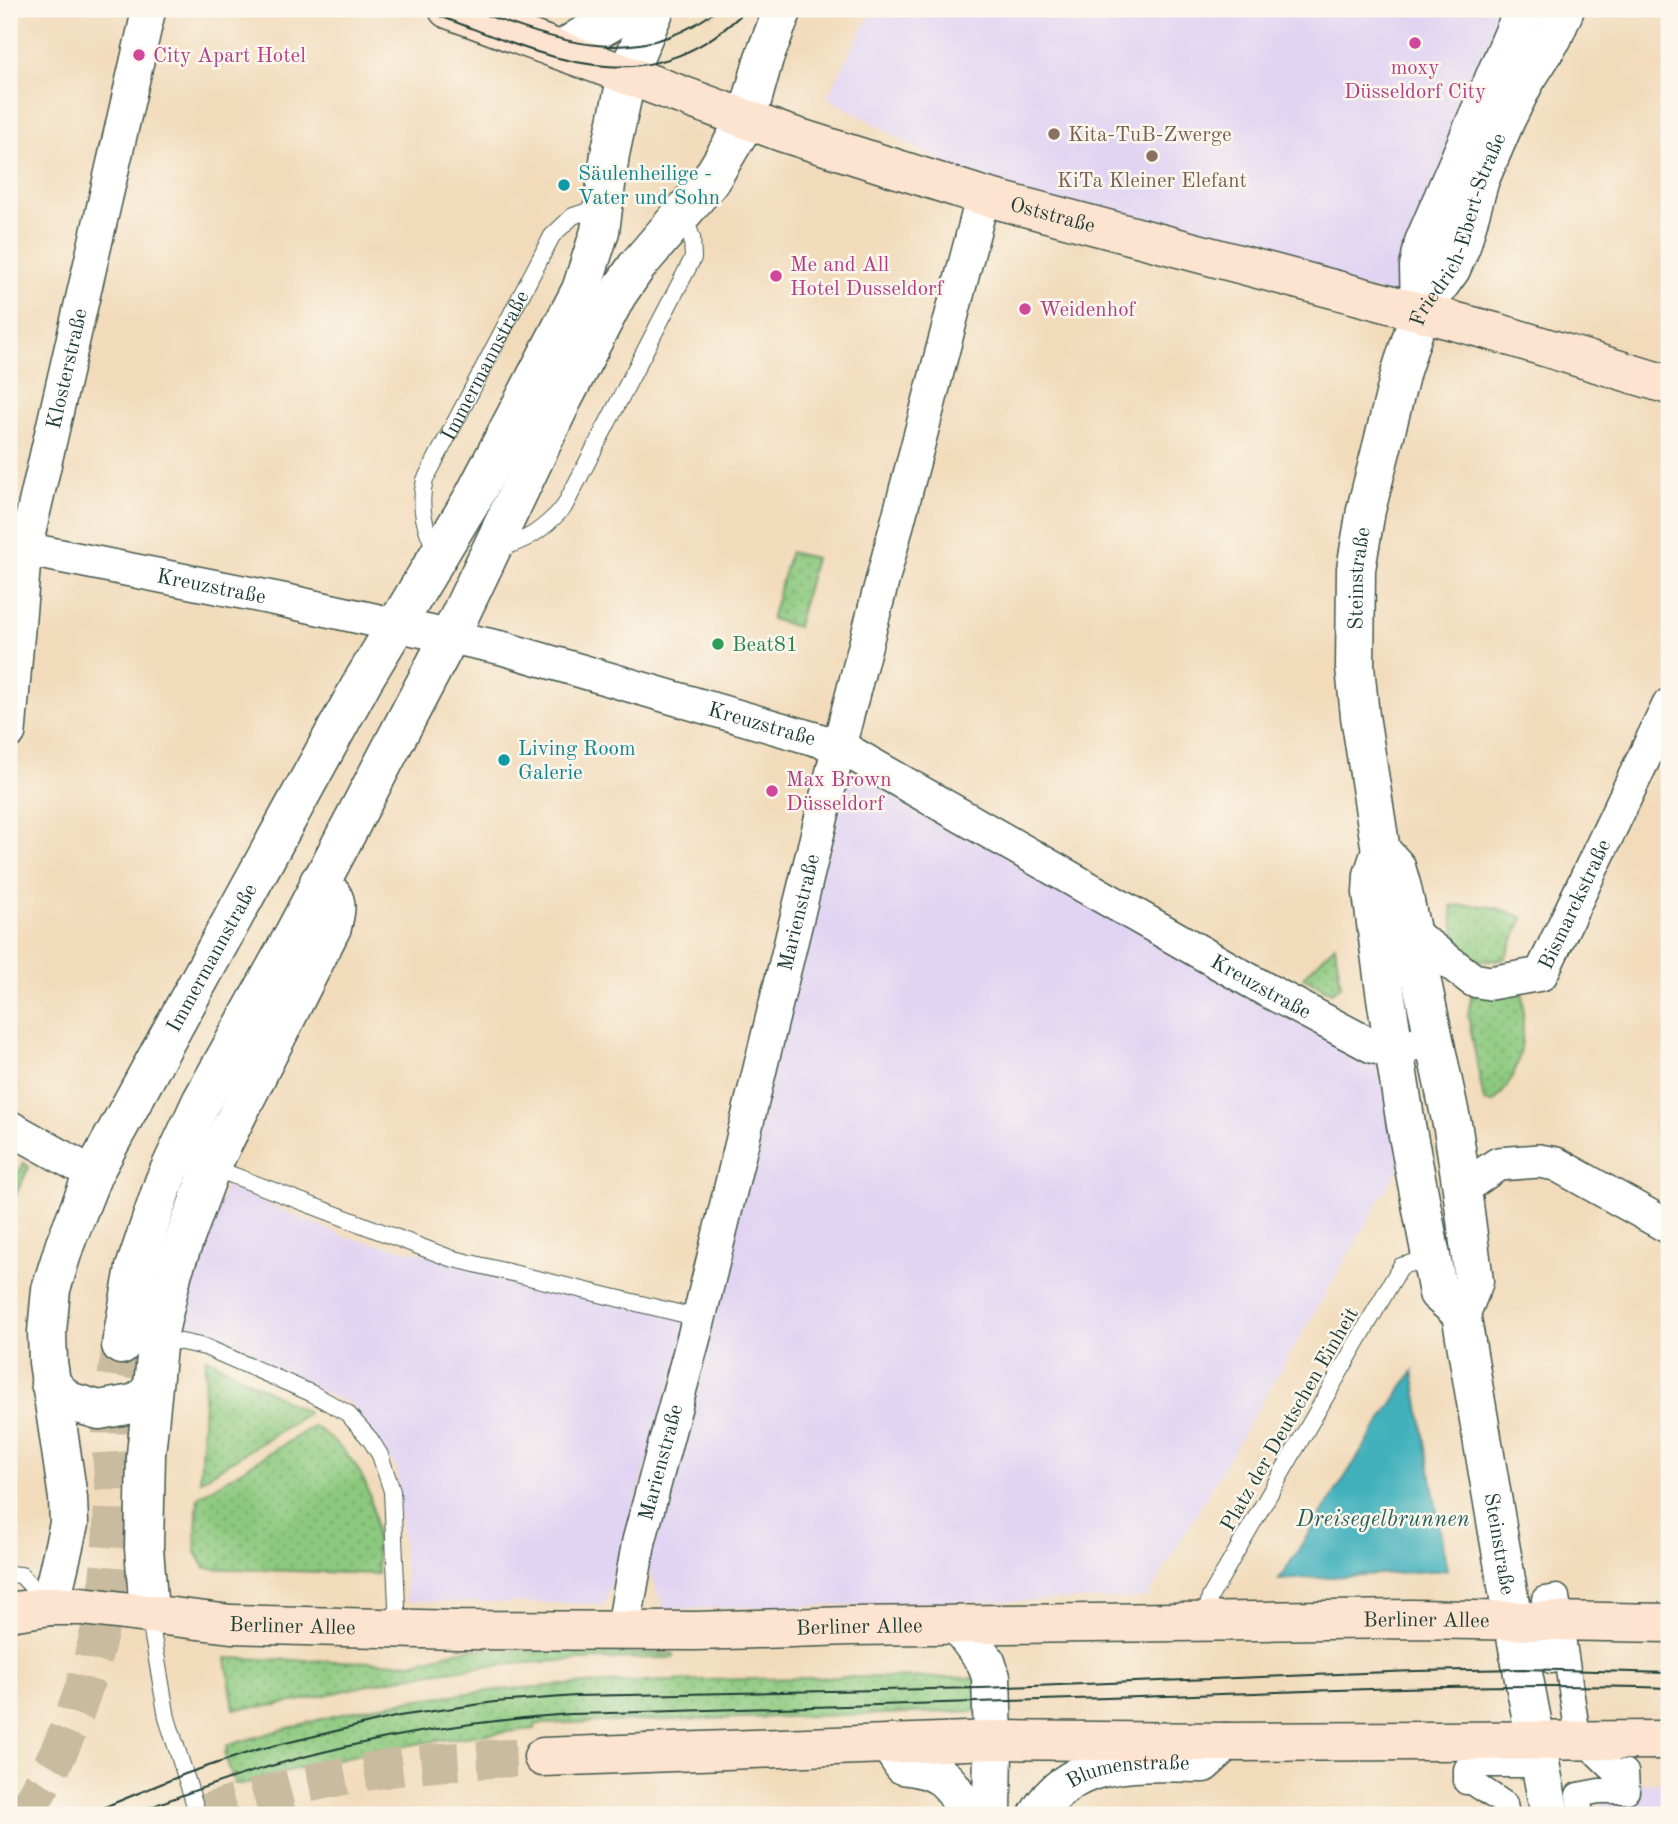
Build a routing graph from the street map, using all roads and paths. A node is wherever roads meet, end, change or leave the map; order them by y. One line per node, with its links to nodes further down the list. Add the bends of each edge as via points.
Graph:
1 (149, 9): 16 (street, Klosterstraße)
2 (448, 9): 8 (main road, Oststraße)
3 (626, 9): 8 (street, via 613,22 571,42)
4 (655, 9): 9 (street, Immermannstraße)
5 (783, 9): 10 (street)
6 (1524, 9): 14 (street, Friedrich-Ebert-Straße, via 1424,242 1419,267)
7 (1565, 9): 14 (street, Friedrich-Ebert-Straße, via 1506,118 1480,179 1451,269)
8 (563, 51): 9 (main road, Oststraße)
9 (627, 75): 10 (main road, Oststraße); 12 (street, Immermannstraße, via 610,154)
10 (747, 119): 11 (main road, Oststraße); 13 (street, via 710,181)
11 (983, 196): 14 (main road, Oststraße); 23 (street, Marienstraße)
12 (605, 206): 18 (street, Immermannstraße, via 581,290); 18 (lane, Immermannstraße, via 573,216 552,236 425,480 421,495 425,526)
13 (684, 212): 17 (street, via 617,295); 17 (lane, via 694,258 564,507 544,529)
14 (1420, 312): 15 (main road, Oststraße); 24 (street, Steinstraße, via 1366,510 1356,569 1355,667)
15 (1669, 385)
16 (17, 549): 19 (street, Kreuzstraße); 22 (street, Klosterstraße)
17 (491, 552): 20 (street)
18 (439, 556): 19 (street, Immermannstraße)
19 (395, 624): 20 (street, Kreuzstraße); 31 (street, Immermannstraße)
20 (450, 636): 23 (street, Kreuzstraße); 25 (street)
21 (1669, 705): 26 (street, Bismarckstraße, via 1541,974 1490,983 1473,980)
22 (9, 732)
23 (839, 746): 28 (street, Kreuzstraße, via 1263,988 1372,1046); 36 (street, Marienstraße)
24 (1381, 851): 26 (street, Steinstraße, via 1396,867); 28 (street, Steinstraße, via 1372,893)
25 (319, 882): 30 (street, via 335,896 332,927); 38 (street, via 201,1101 164,1182 135,1268)
26 (1413, 934): 27 (street, Steinstraße)
27 (1435, 1041): 28 (street, Kreuzstraße); 32 (street, Steinstraße)
28 (1394, 1048): 34 (street, Steinstraße)
29 (9, 1127): 31 (street)
30 (211, 1167): 36 (lane, via 450,1258); 37 (street, via 173,1271)
31 (93, 1174): 39 (street, Immermannstraße, via 51,1289 47,1332)
32 (1462, 1189): 33 (street, via 1498,1164 1556,1164); 35 (street, Steinstraße, via 1474,1281)
33 (1669, 1227)
34 (1431, 1258): 35 (street, Steinstraße, via 1437,1293); 46 (lane, Platz der Deutschen Einheit, via 1401,1266 1210,1597)
35 (1461, 1313): 45 (street, Steinstraße)
36 (699, 1318): 50 (street, Marienstraße, via 639,1541)
37 (158, 1337): 40 (street); 49 (lane, via 205,1347 313,1394 346,1413 370,1438 392,1491)
38 (121, 1345)
39 (50, 1383): 40 (street, via 68,1401 99,1410 138,1403); 42 (street, Immermannstraße, via 69,1524)
40 (152, 1390): 44 (street, via 144,1522)
41 (9, 1574): 42 (lane, via 22,1575)
42 (50, 1606): 43 (main road, Berliner Allee); 44 (main road, Berliner Allee)
43 (9, 1612)
44 (149, 1613): 49 (main road, Berliner Allee, via 231,1624); 57 (lane, via 161,1692)
45 (1513, 1621): 46 (main road, Berliner Allee); 47 (main road, Berliner Allee); 52 (street, Steinstraße)
46 (1205, 1622): 48 (main road, Berliner Allee)
47 (1669, 1623)
48 (959, 1626): 50 (main road, Berliner Allee); 51 (street, via 986,1662 991,1677)
49 (398, 1629): 50 (main road, Berliner Allee)
50 (623, 1631)
51 (993, 1740): 54 (main road); 55 (main road); 59 (street)
52 (1538, 1740): 53 (main road); 54 (main road); 62 (street, Steinstraße)
53 (1669, 1740)
54 (1226, 1742): 60 (street, Blumenstraße, via 1202,1763 1142,1762 1097,1769 1054,1793)
55 (889, 1744): 56 (main road); 58 (street, via 903,1765 923,1767 949,1783)
56 (543, 1757)
57 (198, 1815)
58 (966, 1815)
59 (992, 1815)
60 (1038, 1815)
61 (1507, 1815): 63 (street, via 1505,1804 1466,1782 1466,1769 1469,1765 1533,1765 1545,1760 1545,1723 1535,1715 1515,1715 1514,1695 1535,1694 1533,1660 1512,1658 1511,1647 1548,1644 1553,1660 1544,1599 1557,1597 1578,1736 1615,1772 1626,1772 1627,1791 1578,1795)
62 (1550, 1815)
63 (1581, 1815)

